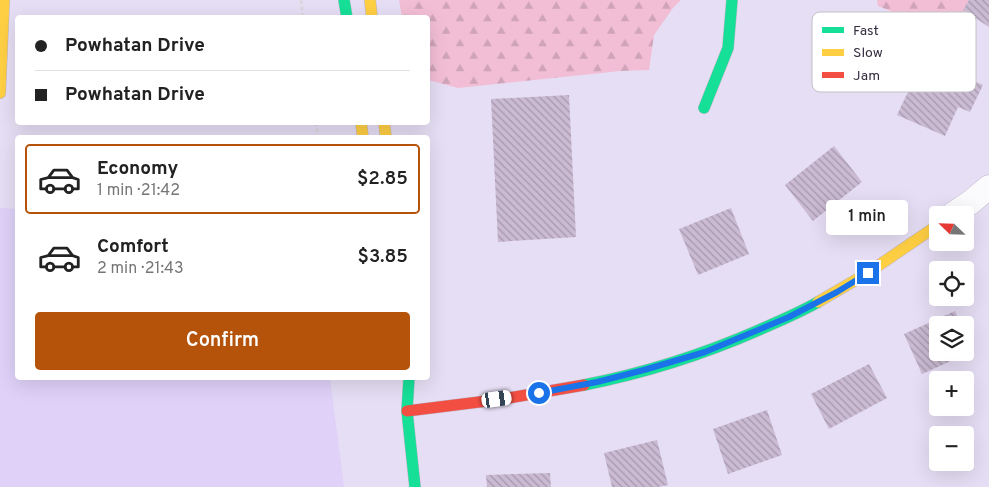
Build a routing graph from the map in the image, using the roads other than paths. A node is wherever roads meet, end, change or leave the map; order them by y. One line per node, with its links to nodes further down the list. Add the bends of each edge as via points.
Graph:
1 (4, 0): 7 (main road)
2 (344, 0): 5 (main road)
3 (370, 0): 6 (main road)
4 (732, 0): 8 (main road, via 728,48)
5 (346, 15)
6 (372, 15)
7 (0, 93)
8 (704, 108)
9 (989, 187): 10 (street)
10 (965, 206)
11 (929, 232): 14 (main road, via 837,292 789,317 705,352 597,382 535,394)
12 (410, 380): 14 (main road)
13 (398, 386): 14 (main road)
14 (407, 411): 15 (main road)
15 (415, 487)

